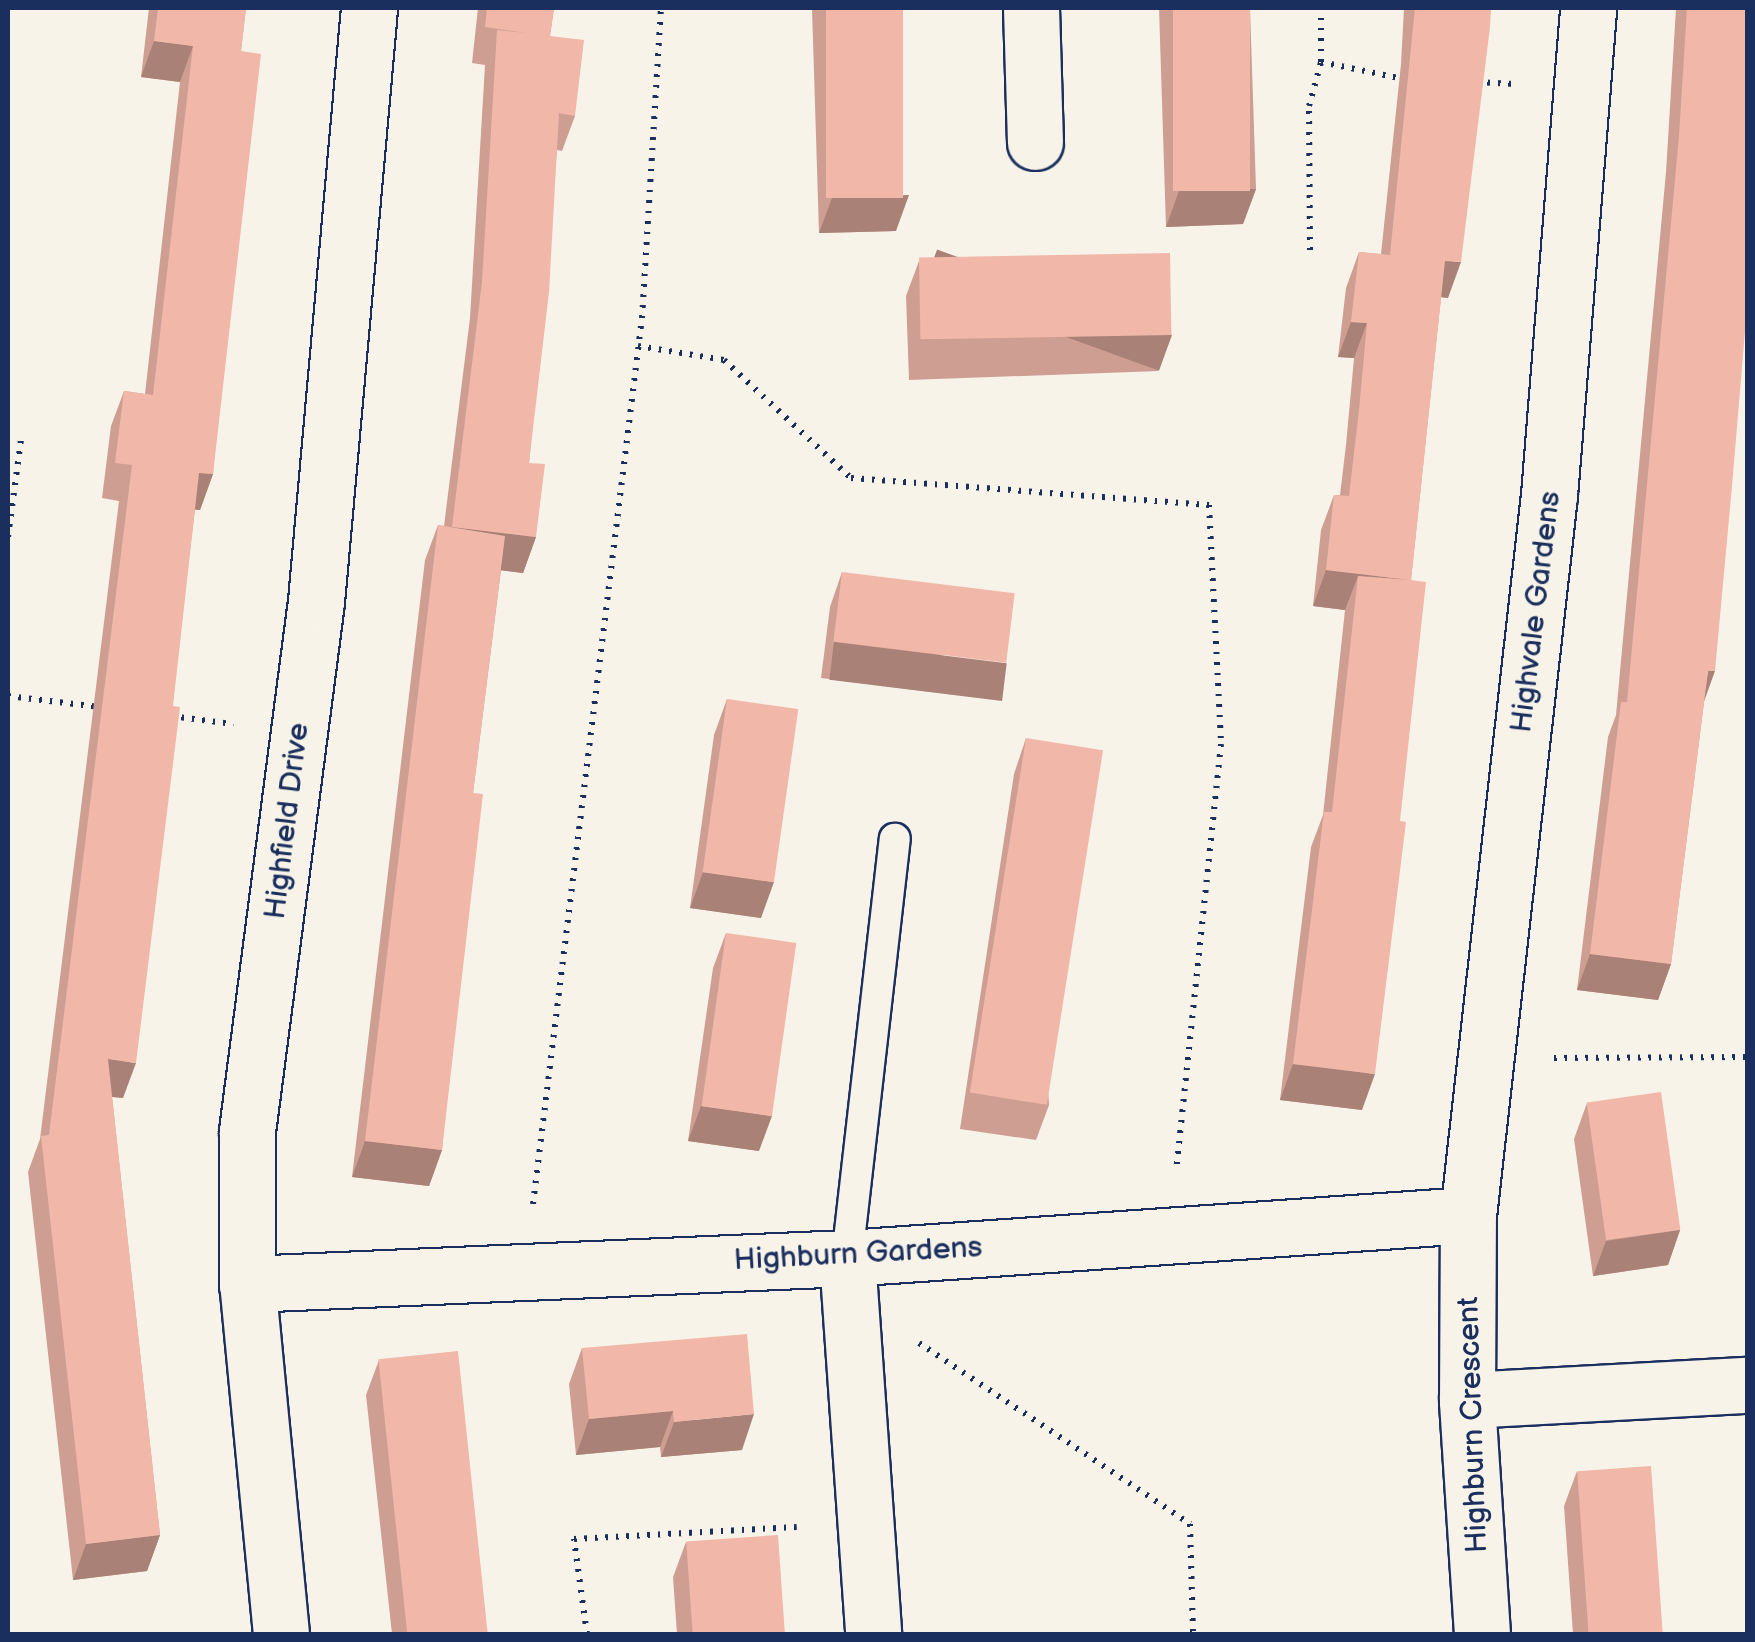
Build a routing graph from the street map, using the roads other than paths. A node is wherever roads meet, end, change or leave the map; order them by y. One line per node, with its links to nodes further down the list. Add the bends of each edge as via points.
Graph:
1 (369, 8): 8 (street, Highfield Drive, via 299,732 246,1131)
2 (1031, 8): 4 (street)
3 (1588, 8): 6 (street, Highvale Gardens, via 1550,495)
4 (1035, 142)
5 (896, 840): 7 (lane)
6 (1468, 1214): 7 (street, Highburn Gardens, via 1176,1235); 10 (street, Highburn Crescent)
7 (849, 1278): 8 (street, Highburn Gardens, via 534,1266); 12 (street)
8 (247, 1284): 11 (street, Highfield Drive)
9 (1748, 1385): 10 (street)
10 (1467, 1400): 13 (street, Highburn Crescent)
11 (281, 1634)
12 (873, 1634)
13 (1482, 1634)

